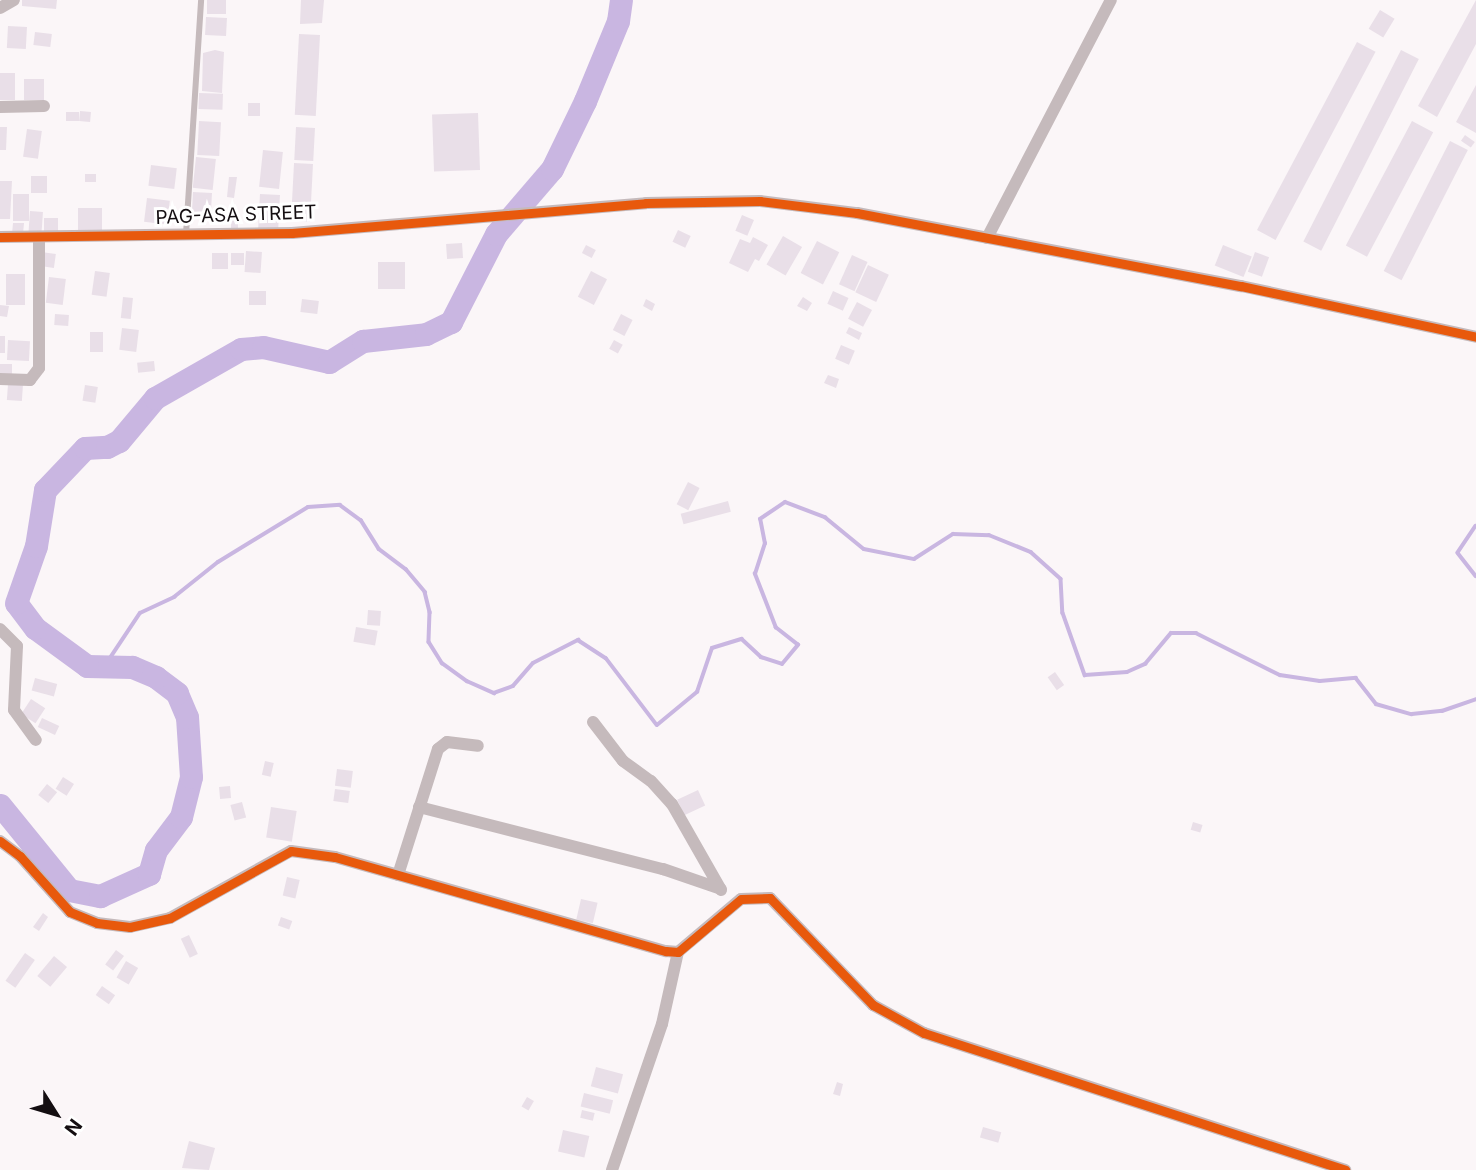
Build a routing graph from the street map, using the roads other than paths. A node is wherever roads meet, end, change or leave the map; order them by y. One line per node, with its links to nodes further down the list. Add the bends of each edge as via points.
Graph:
1 (14, 0): 4 (street)
2 (201, 0): 7 (lane)
3 (1111, 0): 10 (street)
4 (0, 8)
5 (44, 106): 6 (street)
6 (0, 107)
7 (186, 234): 9 (street, PAG-ASA STREET); 10 (street, PAG-ASA STREET, via 292,233 564,210 760,201)
8 (0, 237): 9 (street, PAG-ASA STREET)
9 (39, 237): 12 (street, via 39,368 30,380)
10 (987, 238): 11 (street, PAG-ASA STREET, via 1241,285)
11 (1476, 337)
12 (0, 379)
13 (0, 629): 15 (street, via 17,646 14,710)
14 (593, 722): 20 (street, via 623,761 672,804)
15 (36, 740)
16 (478, 746): 17 (street, via 447,742 438,749)
17 (419, 807): 19 (street); 20 (street, via 663,869)
18 (0, 841): 19 (street, via 20,856 70,912 97,923 130,927 170,918 290,851 335,857)
19 (398, 875): 22 (street)
20 (721, 889): 21 (street)
21 (730, 905): 22 (street); 24 (street, via 757,895 770,898 873,1004 924,1033)
22 (678, 952): 23 (street, via 662,1024)
23 (612, 1170)
24 (1345, 1170)

